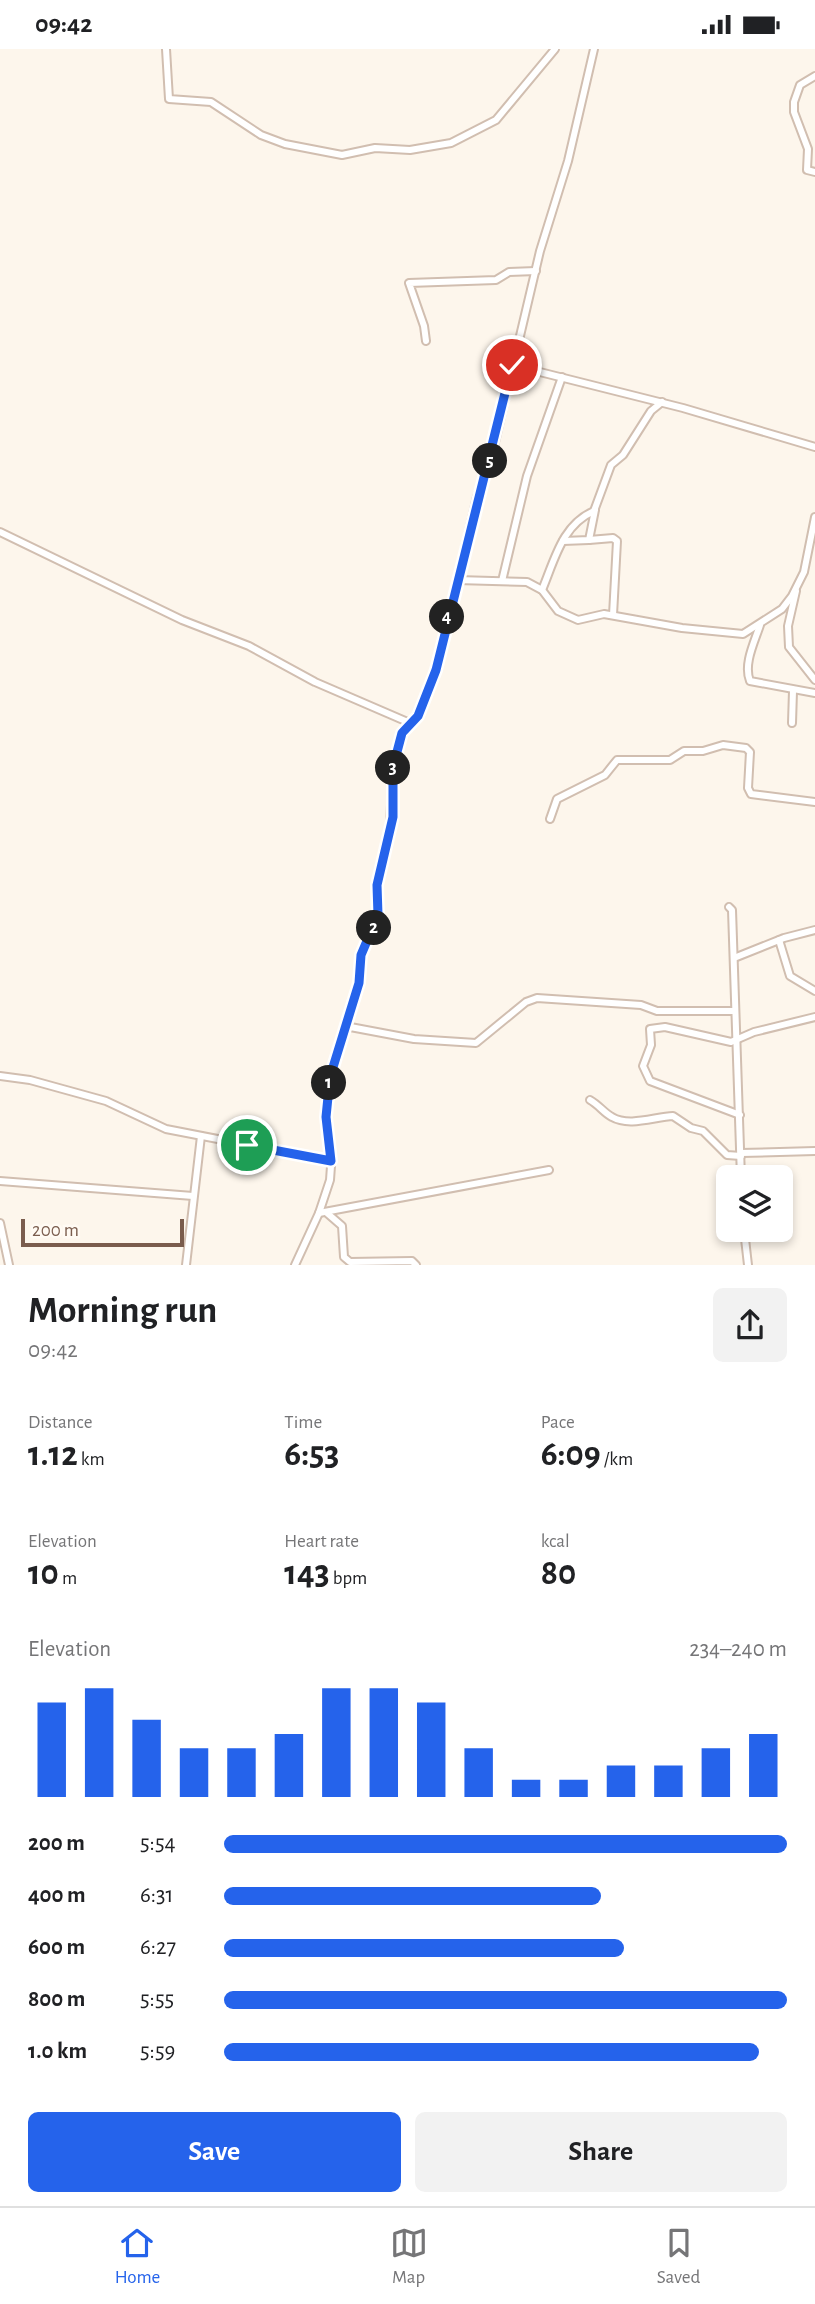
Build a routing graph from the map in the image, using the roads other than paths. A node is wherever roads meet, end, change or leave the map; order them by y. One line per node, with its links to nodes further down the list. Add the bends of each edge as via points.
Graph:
1 (166, 49): 2 (street, via 169,99 211,103 261,135 342,155 451,143 487,127)
2 (555, 49)
3 (594, 49): 6 (street)
4 (815, 76): 5 (street, via 800,85 794,102 807,146 807,170)
5 (815, 172)
6 (536, 271): 7 (street, via 509,272 496,280 409,282); 8 (street)
7 (426, 341)
8 (512, 365): 9 (street); 17 (street)
9 (562, 377): 10 (street); 18 (street, via 527,476)
10 (662, 402): 11 (street); 12 (street, via 651,411 624,455 611,465)
11 (815, 447)
12 (595, 509): 15 (street); 16 (street, via 566,532)
13 (815, 517): 19 (street)
14 (0, 532): 26 (street)
15 (589, 540): 16 (street); 21 (street, via 617,541)
16 (563, 541): 20 (street)
17 (457, 580): 18 (street); 26 (street, via 427,695)
18 (502, 581): 20 (street, via 527,582)
19 (796, 589): 22 (street, via 782,609); 23 (street, via 788,625 789,647)
20 (542, 590): 21 (street, via 558,611 570,618 584,621)
21 (612, 615): 22 (street, via 735,635)
22 (760, 625): 24 (street, via 749,678)
23 (815, 680)
24 (793, 691): 25 (street); 27 (street)
25 (815, 693)
26 (410, 723): 37 (street, via 399,741 392,776 393,817 377,885 378,915 361,955 359,983)
27 (792, 723)
28 (815, 802): 29 (street, via 751,794 750,752 723,745 684,751 665,761 620,759 606,775 557,799)
29 (550, 819)
30 (729, 907): 33 (street)
31 (815, 930): 32 (street)
32 (779, 940): 33 (street); 34 (street, via 790,976)
33 (734, 958): 35 (street)
34 (815, 991)
35 (734, 1011): 37 (street, via 657,1011 641,1005 537,998 476,1043 414,1039); 38 (street)
36 (815, 1017): 38 (street, via 754,1032)
37 (345, 1026): 45 (street, via 326,1099)
38 (737, 1041): 41 (street); 41 (street, via 652,1028 643,1066 650,1081 661,1088)
39 (0, 1076): 42 (street, via 106,1101 166,1129)
40 (590, 1100): 44 (street, via 620,1120 673,1116 703,1131 727,1155)
41 (740, 1115): 44 (street)
42 (201, 1136): 45 (street); 49 (street)
43 (815, 1151): 44 (street)
44 (741, 1154): 46 (street)
45 (331, 1161): 50 (street)
46 (741, 1165)
47 (549, 1170): 50 (street)
48 (0, 1181): 49 (street)
49 (194, 1196): 54 (street)
50 (322, 1213): 55 (street); 56 (street, via 341,1226 344,1257 350,1262 412,1261)
51 (0, 1223): 53 (street)
52 (745, 1242): 57 (street)
53 (9, 1265)
54 (186, 1265)
55 (295, 1265)
56 (416, 1265)
57 (748, 1265)

